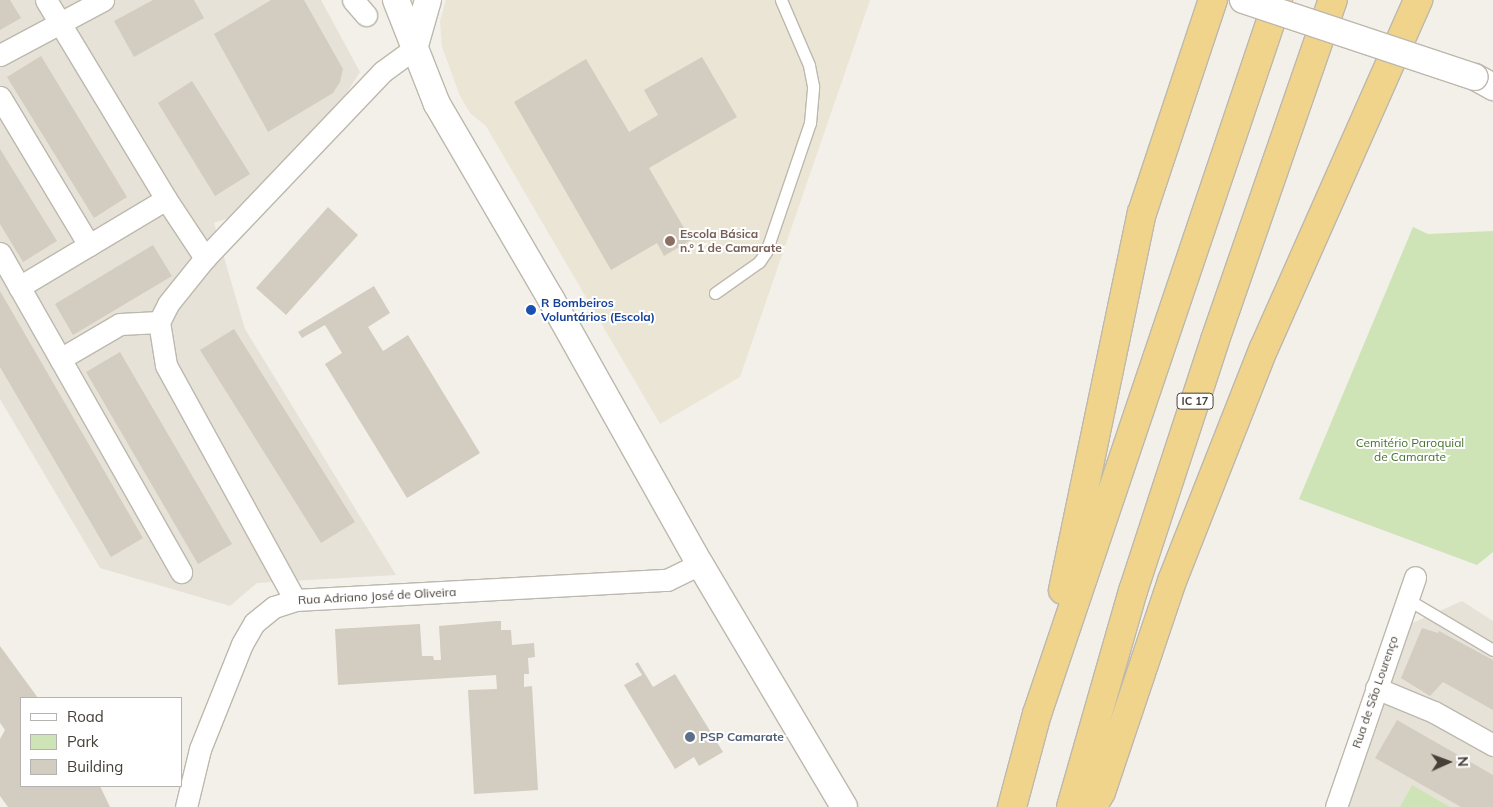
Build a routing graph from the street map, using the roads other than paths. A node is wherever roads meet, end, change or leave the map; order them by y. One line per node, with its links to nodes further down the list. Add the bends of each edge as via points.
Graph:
1 (46, 0): 11 (street)
2 (103, 0): 11 (street)
3 (396, 0): 12 (street)
4 (428, 0): 12 (street)
5 (781, 0): 21 (lane, via 810,65 813,86 810,123 766,252 759,262)
6 (1213, 0): 31 (highway, via 1142,213)
7 (1243, 0): 14 (street, bridge)
8 (1278, 0): 31 (highway)
9 (1333, 0): 36 (highway, IC 17, via 1215,340 1133,591)
10 (1418, 0): 37 (highway, via 1264,348 1172,581 1101,792)
11 (59, 23): 13 (street); 16 (street)
12 (414, 49): 19 (street, via 382,72); 24 (street, via 437,104)
13 (0, 55)
14 (1484, 82)
15 (0, 97): 17 (street)
16 (166, 198): 17 (street); 19 (street)
17 (89, 245): 20 (street)
18 (0, 253): 20 (street)
19 (205, 258): 22 (street, via 168,304)
20 (19, 287): 23 (street)
21 (715, 293)
22 (159, 322): 23 (street, via 120,324); 28 (street, via 166,365)
23 (60, 359): 25 (street)
24 (700, 564): 28 (street, Rua Adriano José de Oliveira, via 667,580); 34 (street)
25 (181, 572)
26 (1415, 577): 27 (street, Rua de São Lourenço)
27 (1407, 599): 29 (lane); 30 (street, Rua de São Lourenço)
28 (295, 600): 33 (street, Rua Adriano José de Oliveira, via 274,607 254,623 242,644 200,748)
29 (1493, 650)
30 (1376, 688): 32 (street, via 1434,712); 38 (street, Rua de São Lourenço)
31 (1037, 714): 35 (highway)
32 (1493, 745)
33 (186, 807)
34 (844, 807)
35 (1012, 807)
36 (1071, 807)
37 (1092, 807)
38 (1336, 807)

